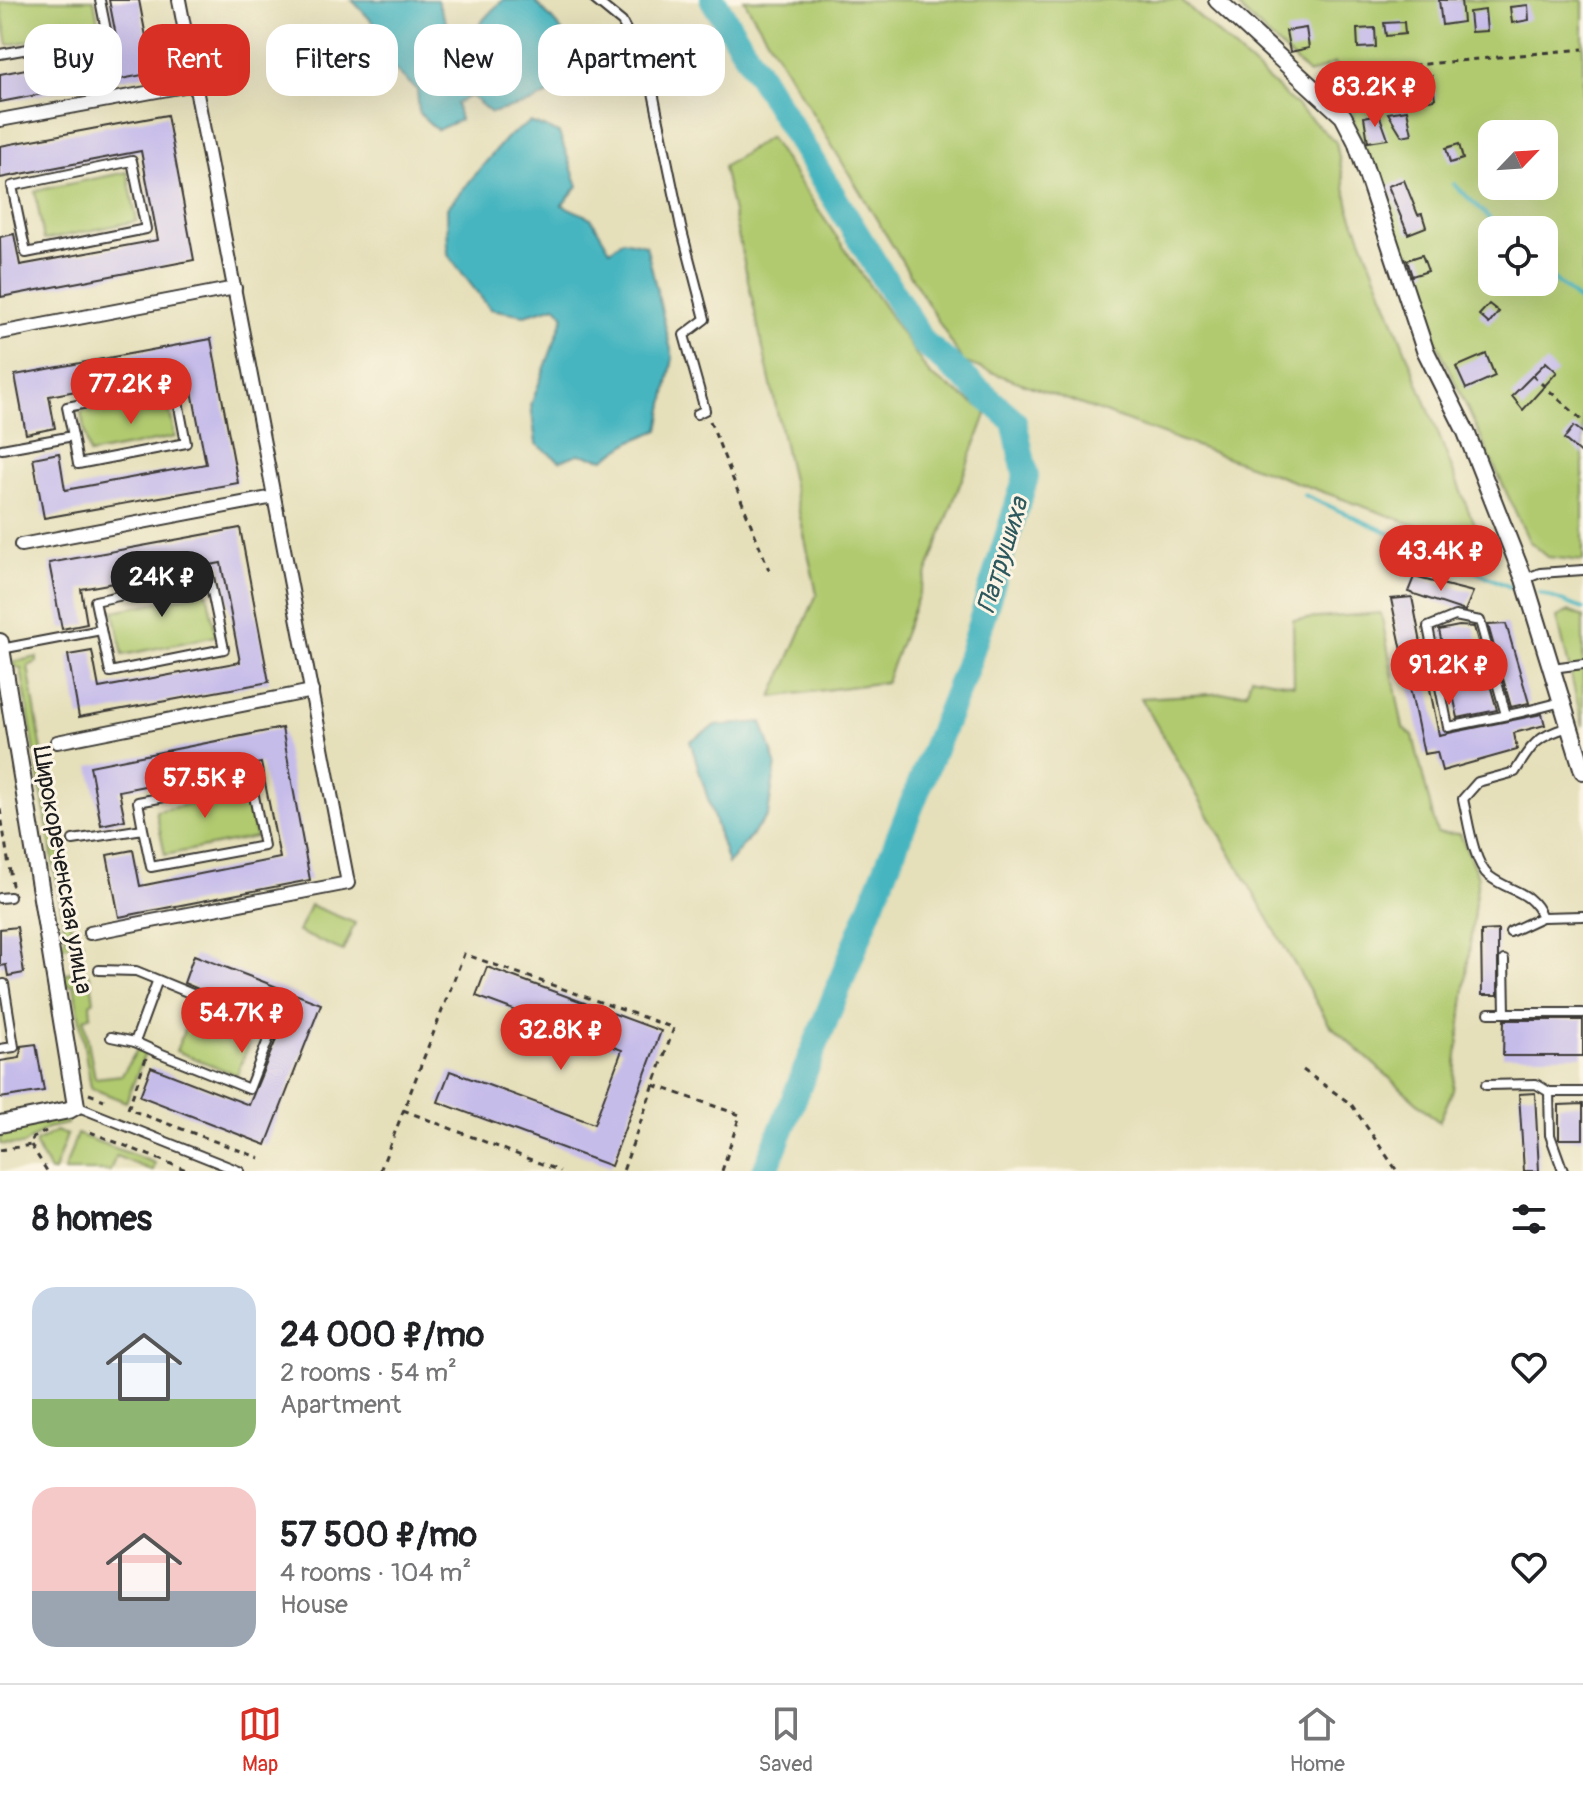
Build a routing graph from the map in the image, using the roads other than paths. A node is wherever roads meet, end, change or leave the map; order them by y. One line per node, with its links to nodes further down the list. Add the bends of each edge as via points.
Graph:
1 (100, 0): 6 (lane, via 107,35)
2 (179, 0): 5 (street)
3 (595, 0): 15 (lane, via 622,22 649,73 705,319 684,335)
4 (1217, 0): 9 (street)
5 (184, 24)
6 (0, 54)
7 (1341, 75): 9 (lane)
8 (138, 95): 11 (street)
9 (1321, 95): 21 (street, via 1343,116 1356,141 1425,350 1466,432)
10 (197, 96): 13 (street)
11 (0, 120)
12 (12, 186): 12 (lane, via 132,161 146,229 26,253)
13 (235, 288): 14 (street); 18 (street)
14 (0, 333)
15 (701, 412)
16 (73, 436): 16 (lane, via 78,464 186,443 175,386 67,407); 17 (lane)
17 (2, 449)
18 (274, 497): 19 (street); 26 (street)
19 (21, 545)
20 (1583, 570): 21 (lane)
21 (1524, 579): 25 (street)
22 (101, 630): 22 (lane, via 110,672 224,649 209,577 95,601); 23 (lane)
23 (1, 645): 51 (street, Широкореченская улица)
24 (1583, 664): 25 (lane)
25 (1551, 668): 27 (street)
26 (312, 691): 30 (street); 37 (street, via 348,883)
27 (1561, 702): 28 (lane); 29 (street)
28 (1506, 715): 28 (lane, via 1448,727 1428,627 1455,616 1480,621)
29 (1569, 727): 31 (street); 35 (lane, via 1545,734 1515,772 1478,782 1463,799 1487,875 1535,902)
30 (57, 742)
31 (1583, 771)
32 (143, 829): 32 (lane, via 138,802 251,781 264,846 151,867); 33 (lane)
33 (73, 840)
34 (1583, 916): 35 (lane)
35 (1542, 917): 36 (lane)
36 (1510, 932)
37 (90, 933)
38 (1504, 960): 43 (lane)
39 (99, 970): 40 (lane, via 136,971)
40 (157, 982): 46 (lane); 46 (lane, via 273,1027 249,1089)
41 (0, 985): 47 (lane, via 4,984 14,1047)
42 (1489, 1013): 43 (lane)
43 (1505, 1013): 44 (lane)
44 (1583, 1013)
45 (111, 1037): 46 (lane)
46 (135, 1042)
47 (0, 1049)
48 (1486, 1085): 49 (lane, via 1536,1084)
49 (1549, 1092): 50 (lane); 54 (lane, via 1550,1135)
50 (1583, 1092)
51 (76, 1106): 52 (street); 53 (lane)
52 (0, 1124)
53 (239, 1171)
54 (1563, 1171)

